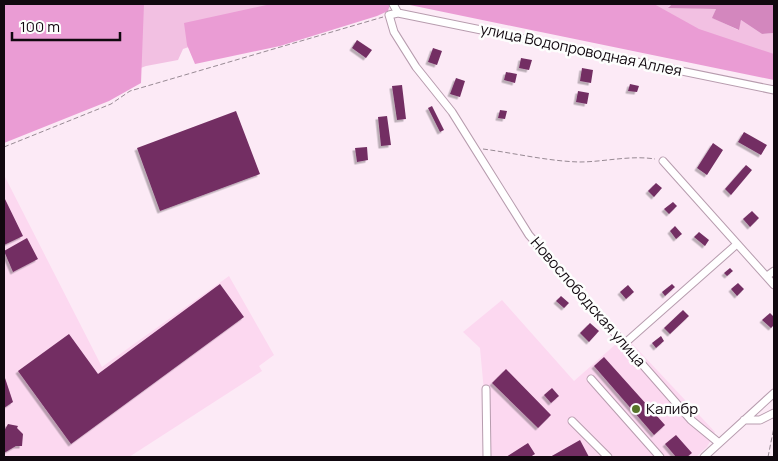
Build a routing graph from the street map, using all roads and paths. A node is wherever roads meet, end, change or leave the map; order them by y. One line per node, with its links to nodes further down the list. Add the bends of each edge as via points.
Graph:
1 (393, 4): 2 (street)
2 (398, 13): 3 (street); 4 (street, улица Водопроводная Аллея)
3 (389, 15): 5 (path, via 130,91 111,104); 6 (street, Новослободская улица, via 394,32 416,68 452,112)
4 (774, 90)
5 (4, 147)
6 (474, 148): 7 (path, via 576,162 639,157); 12 (street, Новослободская улица, via 529,235)
7 (663, 161): 8 (street)
8 (737, 244): 10 (street); 12 (street)
9 (774, 271): 10 (street)
10 (767, 276): 11 (street)
11 (774, 285)
12 (624, 344): 20 (street, Новослободская улица, via 691,420)
13 (591, 379): 24 (street)
14 (486, 389): 22 (street)
15 (774, 393): 17 (street)
16 (774, 413): 17 (street, via 760,420)
17 (744, 420): 20 (street)
18 (572, 421): 23 (street)
19 (774, 426): 25 (path)
20 (719, 443): 21 (street)
21 (707, 456)
22 (487, 457)
23 (608, 457)
24 (660, 457)
25 (768, 457)

